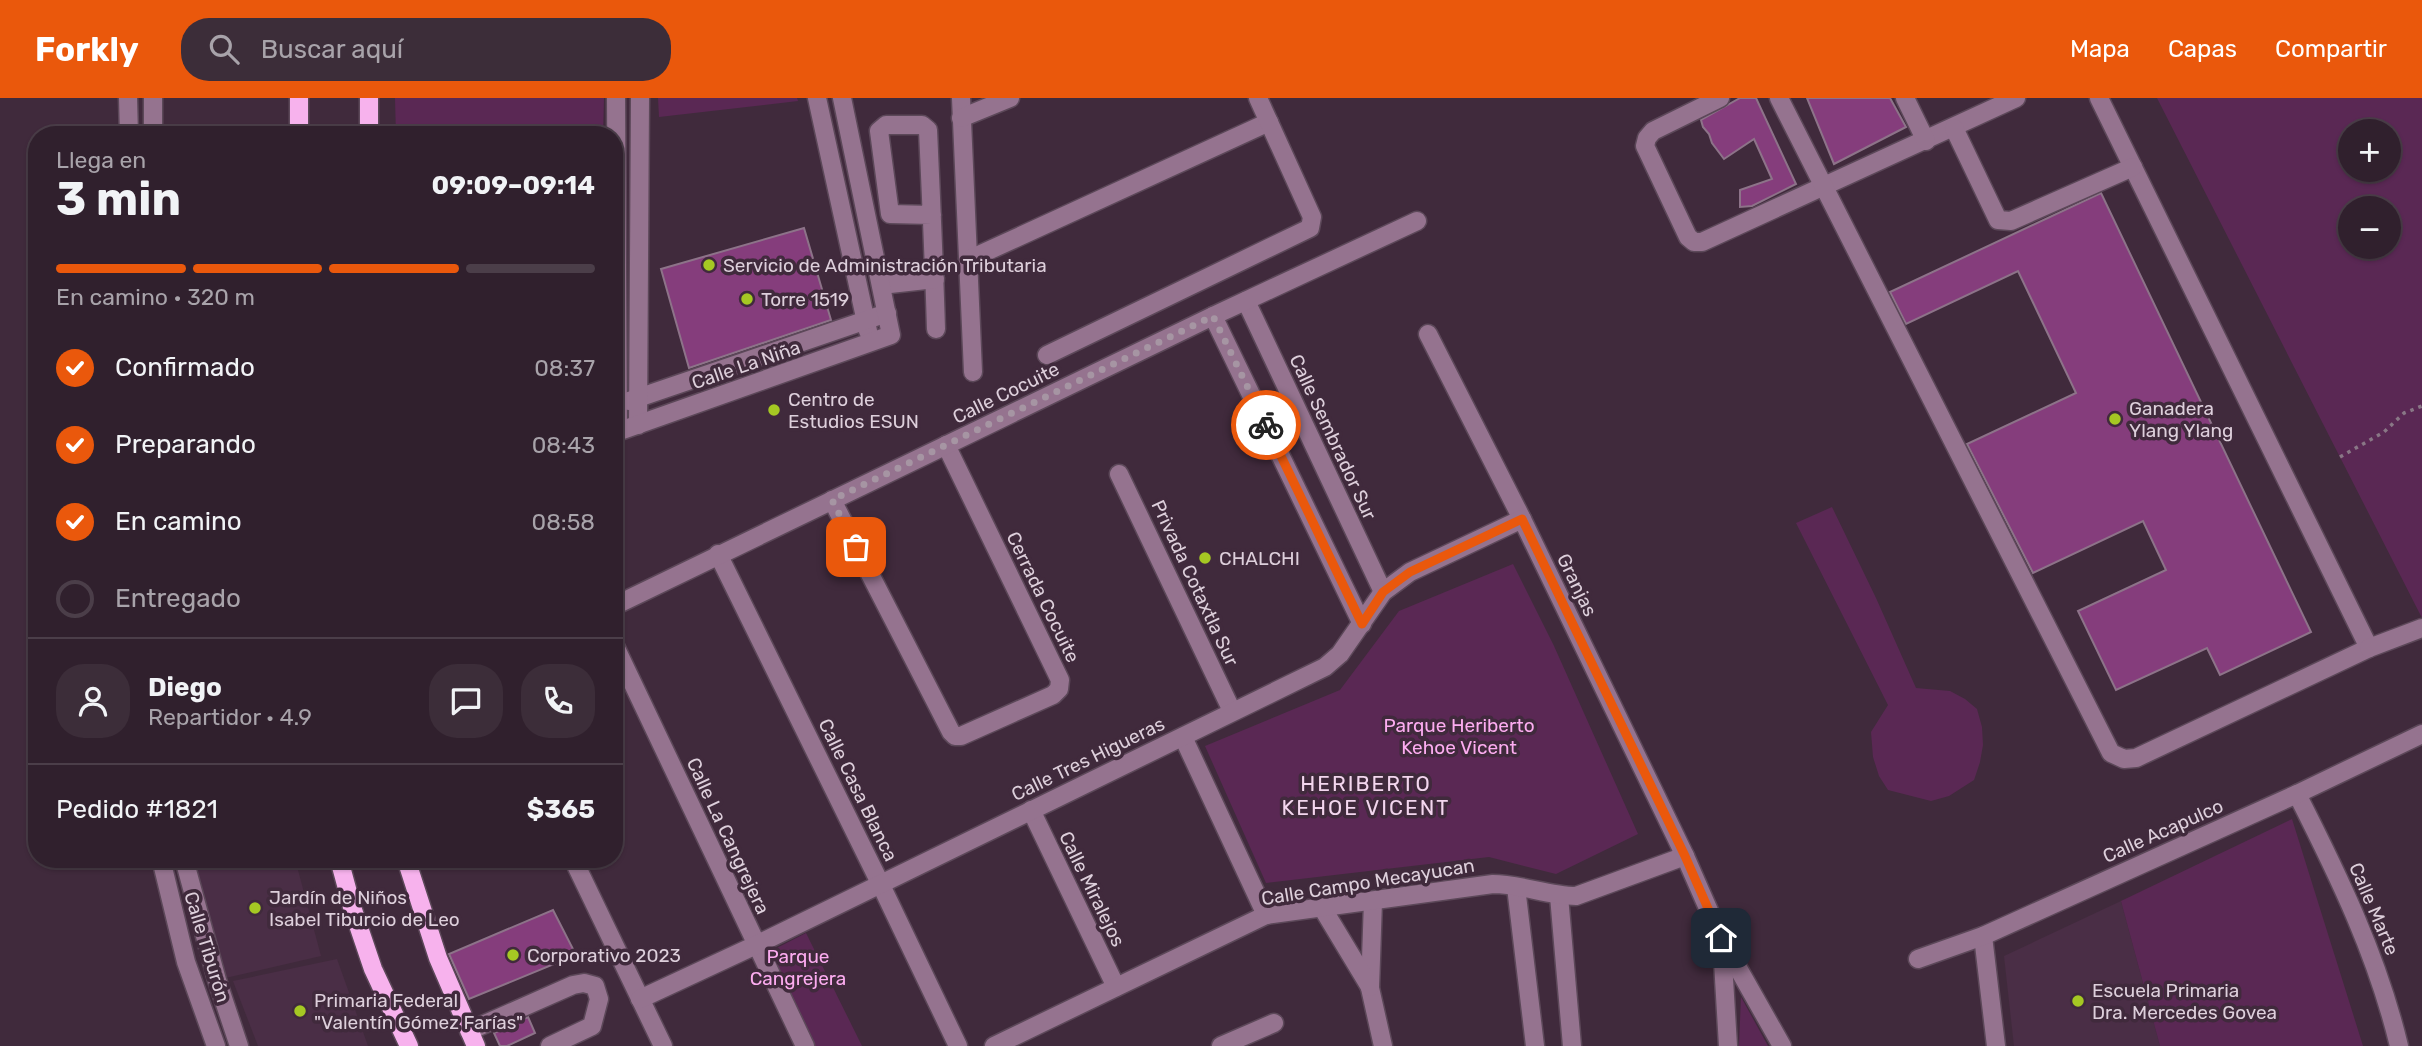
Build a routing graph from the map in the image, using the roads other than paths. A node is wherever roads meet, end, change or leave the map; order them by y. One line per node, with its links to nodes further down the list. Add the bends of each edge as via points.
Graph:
1 (128, 98): 19 (street)
2 (153, 98): 20 (street)
3 (299, 98): 21 (main road)
4 (369, 98): 22 (main road)
5 (616, 98): 23 (street)
6 (640, 98): 42 (street)
7 (817, 98): 36 (street)
8 (842, 98): 32 (street)
9 (961, 98): 17 (street)
10 (1010, 98): 17 (street)
11 (1258, 98): 18 (street)
12 (1720, 98): 27 (street, via 1653,131 1645,146 1688,237 1702,243)
13 (1779, 98): 27 (street)
14 (1905, 98): 25 (street)
15 (2015, 98): 24 (street)
16 (2099, 98): 26 (street)
17 (961, 118): 30 (street)
18 (1269, 122): 30 (street); 40 (street, via 1312,217 1310,228)
19 (128, 126)
20 (153, 126)
21 (299, 126)
22 (369, 126)
23 (616, 126)
24 (1954, 128): 25 (street); 26 (street, via 1998,219 2004,222)
25 (1926, 141): 27 (street)
26 (2133, 167): 55 (street)
27 (1825, 186): 55 (street, via 2111,753 2136,758)
28 (932, 215): 28 (street, via 928,130 922,125 881,127 890,214); 31 (street)
29 (1417, 221): 33 (street, Calle Cocuite)
30 (968, 260): 41 (street)
31 (934, 279): 32 (street); 37 (street)
32 (881, 285): 34 (street)
33 (1246, 301): 35 (street, Calle Cocuite); 51 (street, Calle Sembrador Sur)
34 (887, 313): 36 (street, Calle La Niña); 39 (street, Calle La Niña, via 891,335)
35 (1213, 316): 46 (street, Calle Cocuite); 53 (street)
36 (866, 322): 39 (street); 42 (street, Calle La Niña)
37 (936, 328)
38 (1428, 334): 49 (street, Granjas)
39 (871, 343): 44 (street, Calle La Niña)
40 (1047, 355)
41 (973, 372)
42 (639, 398): 43 (street, Calle La Niña); 44 (street)
43 (623, 403)
44 (638, 425): 45 (street, Calle La Niña)
45 (623, 430)
46 (947, 445): 48 (street, Calle Cocuite); 48 (street, Cerrada Cocuite, via 1060,680 1054,695 955,736)
47 (1119, 474): 57 (street, Privada Cotaxtla Sur)
48 (832, 500): 50 (street, Calle Cocuite)
49 (1522, 519): 51 (street, Calle Tres Higueras, via 1410,572); 62 (street, Granjas)
50 (718, 554): 52 (street, Calle Cocuite); 68 (street, Calle Casa Blanca)
51 (1383, 592): 53 (street, Calle Tres Higueras)
52 (623, 602)
53 (1362, 624): 57 (street, Calle Tres Higueras, via 1334,662)
54 (2422, 628): 55 (street)
55 (2369, 648)
56 (623, 663): 76 (street, Calle La Cangrejera)
57 (1232, 711): 59 (street, Calle Tres Higueras)
58 (2422, 734): 60 (street, Calle Acapulco)
59 (1182, 737): 61 (street, Calle Tres Higueras); 73 (street)
60 (2297, 794): 74 (street, Calle Acapulco); 98 (street, Calle Marte, via 2346,890 2373,957)
61 (1031, 810): 68 (street, Calle Tres Higueras); 78 (street, Calle Miralejos)
62 (1685, 856): 70 (street, Calle Campo Mecayucan, via 1587,893); 75 (street, Granjas)
63 (163, 868): 83 (street, Calle Tiburón, via 186,962)
64 (186, 868): 84 (street, Calle Tiburón)
65 (342, 868): 85 (main road, via 373,969)
66 (409, 868): 82 (main road, via 438,957)
67 (577, 868): 80 (street)
68 (880, 883): 76 (street, Calle Tres Higueras); 89 (street, Calle Casa Blanca)
69 (1516, 887): 70 (street, Calle Campo Mecayucan); 71 (street, Calle Campo Mecayucan, via 1493,884); 93 (street)
70 (1559, 896): 94 (street)
71 (1373, 901): 72 (street, Calle Campo Mecayucan); 79 (street)
72 (1324, 909): 73 (street, Calle Campo Mecayucan); 79 (street)
73 (1266, 915): 78 (street, Calle Campo Mecayucan)
74 (1983, 936): 77 (street, Calle Acapulco); 97 (street)
75 (1721, 938): 95 (street); 96 (street)
76 (756, 945): 80 (street, Calle Tres Higueras); 88 (street, Calle La Cangrejera)
77 (1918, 959)
78 (1116, 987): 90 (street, Calle Campo Mecayucan)
79 (1370, 988): 92 (street)
80 (640, 999): 87 (street)
81 (1274, 1023): 91 (street)
82 (473, 1038): 86 (street, via 573,985 594,986 600,999 592,1027)
83 (216, 1046)
84 (239, 1046)
85 (409, 1046)
86 (550, 1046)
87 (663, 1046)
88 (805, 1046)
89 (958, 1046)
90 (994, 1046)
91 (1221, 1046)
92 (1383, 1046)
93 (1535, 1046)
94 (1572, 1046)
95 (1728, 1046)
96 (1782, 1046)
97 (1996, 1046)
98 (2399, 1046)

